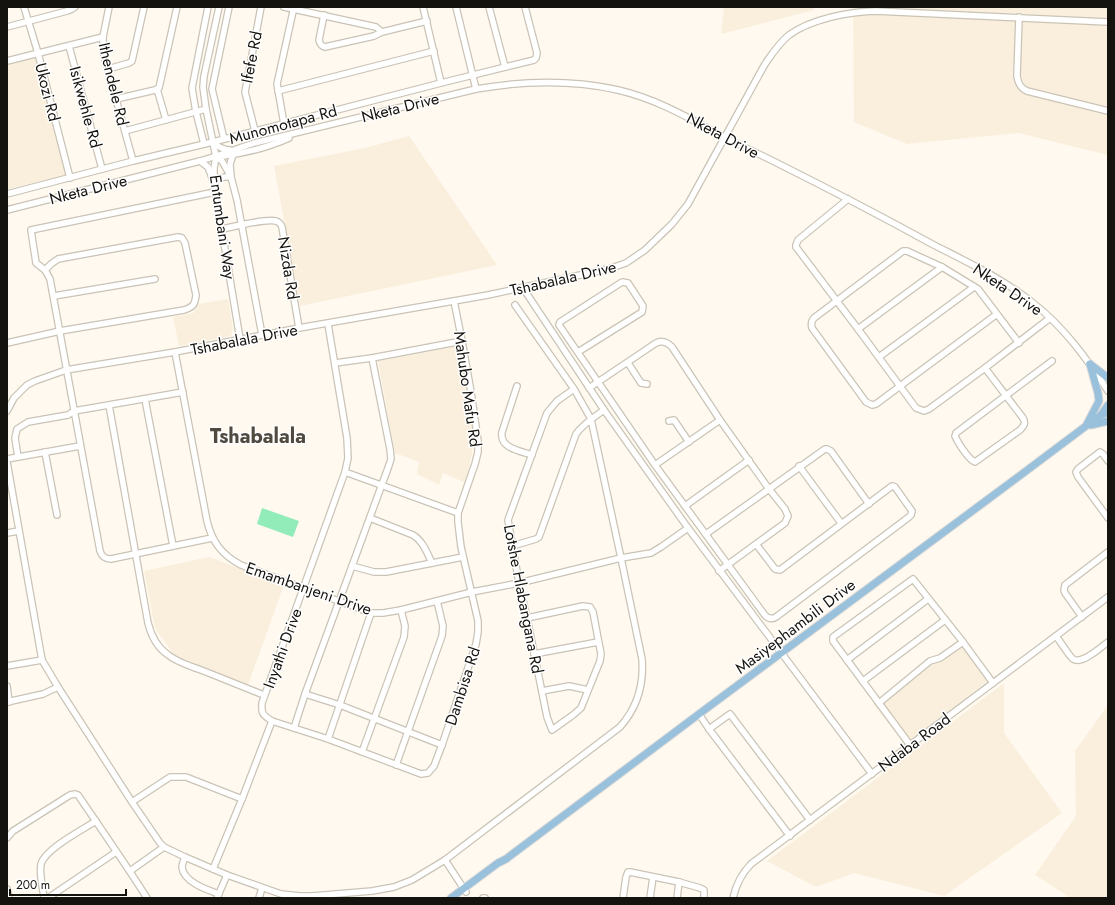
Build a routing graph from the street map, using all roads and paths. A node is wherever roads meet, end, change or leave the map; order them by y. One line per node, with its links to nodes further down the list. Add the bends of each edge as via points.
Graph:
1 (24, 7): 18 (street, Ukozi Rd)
2 (75, 7): 18 (street, via 72,10)
3 (109, 7): 23 (street, Ithendele Rd)
4 (144, 7): 29 (street, via 132,61)
5 (177, 7): 32 (street)
6 (208, 7): 38 (street, via 192,85)
7 (219, 7): 36 (street, via 203,82)
8 (229, 7): 44 (street, via 212,89)
9 (261, 7): 42 (street, Ifefe Rd, via 245,92)
10 (284, 7): 15 (street)
11 (423, 7): 19 (street)
12 (456, 7): 30 (street)
13 (489, 7): 28 (street)
14 (525, 7): 28 (street, Munomotapa Rd, via 537,56 534,60)
15 (294, 8): 16 (street); 34 (street, via 277,84)
16 (324, 16): 22 (street, via 376,27); 22 (street, via 319,40 325,47)
17 (1019, 17): 20 (street, Tshabalala Drive); 37 (street, via 1017,76 1024,90); 43 (street, Tshabalala Drive, via 866,12 834,17 802,27 788,35 764,64)
18 (28, 21): 21 (street); 26 (street, Ukozi Rd)
19 (427, 21): 22 (street); 25 (street)
20 (1108, 22)
21 (7, 27)
22 (382, 32)
23 (103, 37): 24 (street); 29 (street, Ithendele Rd)
24 (69, 46): 26 (street); 51 (street, Isikwehle Rd)
25 (434, 51): 31 (street); 34 (street)
26 (38, 53): 27 (street); 53 (street, Ukozi Rd)
27 (7, 62)
28 (505, 67): 30 (street, Munomotapa Rd)
29 (108, 69): 35 (street, Ithendele Rd)
30 (473, 76): 31 (street, Munomotapa Rd); 33 (street)
31 (441, 83): 40 (street, Munomotapa Rd)
32 (157, 89): 35 (street); 39 (street)
33 (476, 89): 43 (street, Nketa Drive, via 527,83 572,84 618,90 665,106); 47 (street, Nketa Drive, via 254,143)
34 (278, 91): 40 (street)
35 (116, 99): 41 (street, Ithendele Rd)
36 (206, 109): 38 (street); 45 (street)
37 (1108, 111)
38 (196, 112): 39 (street); 46 (street)
39 (166, 120): 41 (street)
40 (284, 124): 42 (street, Munomotapa Rd)
41 (125, 130): 49 (street, Ithendele Rd)
42 (255, 131): 44 (street, Munomotapa Rd)
43 (725, 137): 57 (street, Nketa Drive); 65 (street, Tshabalala Drive, via 688,204 662,235 636,257 608,269)
44 (224, 139): 45 (street, Munomotapa Rd)
45 (213, 142): 46 (street, Munomotapa Rd); 47 (street, via 220,148); 48 (street)
46 (204, 144): 49 (street, Munomotapa Rd)
47 (233, 152): 48 (street, Nketa Drive); 52 (street, via 230,164)
48 (216, 156): 50 (street, Nketa Drive); 52 (street, Entumbani Way); 54 (street, Entumbani Way)
49 (133, 161): 51 (street, Munomotapa Rd)
50 (200, 161): 54 (street, via 208,167); 58 (street, Nketa Drive)
51 (102, 169): 53 (street, Munomotapa Rd)
52 (231, 177): 54 (street, via 220,178); 59 (street, Entumbani Way)
53 (70, 178): 56 (street, Munomotapa Rd)
54 (214, 183): 55 (street, Entumbani Way)
55 (215, 192): 60 (street, Entumbani Way); 62 (street, via 31,230 36,263)
56 (7, 194)
57 (848, 199): 68 (street, via 796,244); 71 (street, Nketa Drive, via 998,278)
58 (7, 210)
59 (242, 225): 60 (street); 73 (street, Nizda Rd, via 269,220 281,224); 76 (street, Entumbani Way)
60 (222, 229): 77 (street, Entumbani Way)
61 (942, 267): 64 (street); 68 (street, via 910,251 904,251); 74 (street)
62 (45, 270): 66 (street); 75 (street, via 58,259 178,237 185,243 196,295 190,308)
63 (155, 279): 66 (street)
64 (974, 287): 70 (street); 83 (street)
65 (523, 288): 67 (street, Tshabalala Drive); 96 (street)
66 (54, 296): 75 (street)
67 (454, 301): 72 (street, Tshabalala Drive); 78 (street, Mahubo Mafu Rd)
68 (838, 302): 74 (street); 95 (street, via 813,320 811,326 857,390 866,402 872,405)
69 (515, 305): 97 (street)
70 (997, 314): 80 (street); 95 (street)
71 (1050, 318): 80 (street); 88 (street, Nketa Drive)
72 (328, 324): 73 (street, Tshabalala Drive); 87 (street, Inyathi Drive)
73 (299, 328): 76 (street, Tshabalala Drive)
74 (858, 329): 83 (street)
75 (60, 331): 79 (street); 90 (street)
76 (262, 335): 77 (street, Tshabalala Drive)
77 (240, 339): 81 (street, Tshabalala Drive)
78 (462, 341): 84 (street); 131 (street, Mahubo Mafu Rd, via 478,447 475,464)
79 (7, 343)
80 (1019, 343): 89 (street)
81 (175, 352): 90 (street, Tshabalala Drive); 99 (street, Emambanjeni Drive)
82 (578, 352): 82 (street, via 642,312 643,306 628,283 622,282 560,322); 92 (street)
83 (879, 357): 95 (street)
84 (372, 358): 87 (street); 126 (street, via 391,459)
85 (1052, 361): 100 (street)
86 (628, 362): 92 (street); 93 (street, via 641,383); 111 (street, via 656,343 667,343)
87 (335, 363): 125 (street, Inyathi Drive, via 347,438 348,458)
88 (1090, 364): 91 (main road); 98 (street, Nketa Drive); 113 (main road, via 1099,398 1098,405)
89 (985, 368): 95 (street, via 924,411 916,408); 100 (street)
90 (66, 370): 105 (street, Tshabalala Drive, via 27,385 14,398); 106 (street)
91 (1108, 378)
92 (599, 382): 96 (street); 123 (street)
93 (647, 384)
94 (517, 386): 117 (street, via 502,438 510,448)
95 (899, 386)
96 (589, 388): 104 (street)
97 (574, 389): 109 (street); 117 (street, Lotshe Hlabangana Rd, via 557,401 547,413)
98 (1108, 391)
99 (183, 392): 101 (street); 140 (street, Emambanjeni Drive)
100 (1006, 395): 100 (street, via 1024,419 1023,427 978,460 972,461 957,441 956,432)
101 (146, 399): 102 (street); 142 (street)
102 (109, 405): 106 (street); 145 (street)
103 (1108, 405): 108 (main road, Masiyephambili Drive)
104 (604, 410): 109 (street); 136 (street)
105 (7, 411)
106 (74, 411): 115 (street); 118 (street, via 68,415 28,422 17,429 15,438)
107 (1108, 412): 108 (main road, Masiyephambili Drive)
108 (1100, 415): 113 (main road, Masiyephambili Drive)
109 (591, 418): 143 (street, via 574,438 539,537); 147 (street)
110 (669, 420): 114 (street, via 674,420)
111 (720, 420): 114 (street); 120 (street)
112 (1108, 421): 113 (main road)
113 (1086, 426): 168 (main road, Masiyephambili Drive)
114 (689, 442): 123 (street)
115 (80, 446): 116 (street); 145 (street, via 101,555 111,559)
116 (45, 452): 118 (street); 132 (street)
117 (532, 455): 143 (street, Lotshe Hlabangana Rd, via 508,518)
118 (18, 457): 119 (street)
119 (7, 459)
120 (749, 460): 127 (street); 130 (street)
121 (1108, 461): 134 (street, via 1100,452 1076,472)
122 (7, 462): 128 (street)
123 (655, 465): 130 (street)
124 (799, 466): 127 (street); 129 (street, via 823,449 829,449); 135 (street)
125 (345, 472): 126 (street); 153 (street, Inyathi Drive)
126 (382, 485): 131 (street); 133 (street)
127 (769, 489): 139 (street); 141 (street, via 785,509 787,518 785,523)
128 (10, 496): 137 (street)
129 (869, 504): 135 (street); 149 (street, via 894,486 912,513 909,518 774,618 768,618 764,614)
130 (685, 506): 139 (street)
131 (458, 513): 146 (street, Mahubo Mafu Rd)
132 (57, 515)
133 (370, 518): 148 (street, via 419,538); 150 (street)
134 (1108, 518)
135 (841, 523): 141 (street, via 780,570 775,569)
136 (688, 528): 147 (street, Emambanjeni Drive, via 651,553); 151 (street)
137 (19, 531): 138 (street); 170 (street)
138 (7, 533)
139 (706, 534): 149 (street)
140 (212, 538): 142 (street); 153 (street, Emambanjeni Drive, via 232,560)
141 (756, 544): 149 (street)
142 (173, 546): 145 (street)
143 (512, 546): 152 (street, Lotshe Hlabangana Rd)
144 (1108, 552): 161 (street, via 1065,585 1065,593)
145 (137, 554): 180 (street, via 150,631 162,650 183,663)
146 (463, 557): 148 (street); 154 (street, Mahubo Mafu Rd)
147 (622, 558): 152 (street, Emambanjeni Drive); 205 (street, via 642,665 639,694 631,712 620,727)
148 (432, 563): 150 (street, via 386,572 374,572)
149 (728, 564): 151 (street)
150 (352, 566): 157 (street)
151 (720, 571): 168 (street)
152 (519, 583): 154 (street, Emambanjeni Drive); 162 (street, Lotshe Hlabangana Rd)
153 (304, 589): 157 (street, Emambanjeni Drive); 180 (street, Inyathi Drive)
154 (472, 592): 158 (street, Emambanjeni Drive); 191 (street, Dambisa Rd, via 478,621 478,637)
155 (1108, 597): 161 (street, Ndaba Road)
156 (928, 599): 163 (street); 171 (street); 171 (street, via 912,580 834,636 833,641)
157 (339, 601): 160 (street, Emambanjeni Drive); 179 (street)
158 (437, 601): 159 (street, Emambanjeni Drive); 189 (street, via 443,626 442,636)
159 (401, 610): 160 (street, Emambanjeni Drive); 185 (street, via 405,626 404,637)
160 (371, 614): 183 (street)
161 (1082, 617): 164 (street, Ndaba Road)
162 (527, 618): 165 (street, via 590,607); 169 (street, Lotshe Hlabangana Rd)
163 (945, 620): 166 (street); 173 (street)
164 (1056, 636): 167 (street, via 1072,658 1078,660 1084,659); 174 (street, Ndaba Road)
165 (598, 642): 169 (street); 177 (street, via 601,657)
166 (963, 642): 174 (street); 182 (street, via 940,658 930,661)
167 (1108, 642)
168 (782, 653): 184 (main road, Masiyephambili Drive); 195 (street)
169 (534, 654): 178 (street, Lotshe Hlabangana Rd)
170 (42, 660): 172 (street); 176 (street)
171 (847, 660): 173 (street)
172 (7, 666)
173 (863, 681): 182 (street)
174 (993, 683): 192 (street, Ndaba Road)
175 (7, 686): 181 (street)
176 (58, 687): 181 (street, via 43,694); 197 (street)
177 (588, 690): 178 (street, via 569,686); 178 (street, Lotshe Hlabangana Rd, via 581,708 552,730)
178 (542, 691)
179 (305, 694): 183 (street); 187 (street)
180 (264, 695): 186 (street, Inyathi Drive, via 261,710)
181 (8, 702)
182 (879, 703): 192 (street)
183 (340, 705): 185 (street); 190 (street)
184 (698, 714): 188 (street); 213 (main road, Masiyephambili Drive)
185 (374, 718): 189 (street); 193 (street)
186 (272, 721): 187 (street); 196 (street)
187 (294, 728): 190 (street)
188 (709, 729): 198 (street, via 730,714); 200 (street)
189 (407, 732): 191 (street); 194 (street)
190 (328, 739): 193 (street)
191 (442, 745): 194 (street, Dambisa Rd, via 434,766 426,774)
192 (910, 745): 195 (street, Ndaba Road)
193 (362, 752): 194 (street)
194 (396, 765)
195 (872, 774): 198 (street, Ndaba Road)
196 (242, 799): 197 (street, via 186,777 176,776 170,777); 206 (street)
197 (132, 802): 202 (street)
198 (810, 820): 200 (street, Ndaba Road)
199 (96, 821): 201 (street, via 78,795 72,794); 203 (street); 217 (street, via 54,848 44,858 41,869)
200 (790, 836): 227 (street, Ndaba Road, via 747,868 739,879)
201 (7, 838)
202 (164, 847): 204 (street); 207 (street)
203 (116, 852): 207 (street); 218 (street)
204 (185, 858): 206 (street); 214 (street, via 182,867 190,880)
205 (445, 860): 213 (street); 215 (street, via 412,880 394,887)
206 (213, 869): 208 (street)
207 (130, 871): 219 (street)
208 (226, 875): 211 (street); 214 (street)
209 (653, 877): 210 (street); 223 (street, via 628,872); 224 (street)
210 (679, 882): 225 (street); 226 (street, via 702,889)
211 (262, 888): 215 (street, via 281,894); 220 (street)
212 (7, 889): 216 (street)
213 (465, 890): 221 (main road, Masiyephambili Drive); 222 (main road, Masiyephambili Drive)
214 (218, 896)
215 (324, 896)
216 (9, 898)
217 (44, 898)
218 (48, 898)
219 (147, 898)
220 (259, 898)
221 (451, 898)
222 (458, 898)
223 (623, 898)
224 (650, 898)
225 (677, 898)
226 (704, 898)
227 (733, 898)

